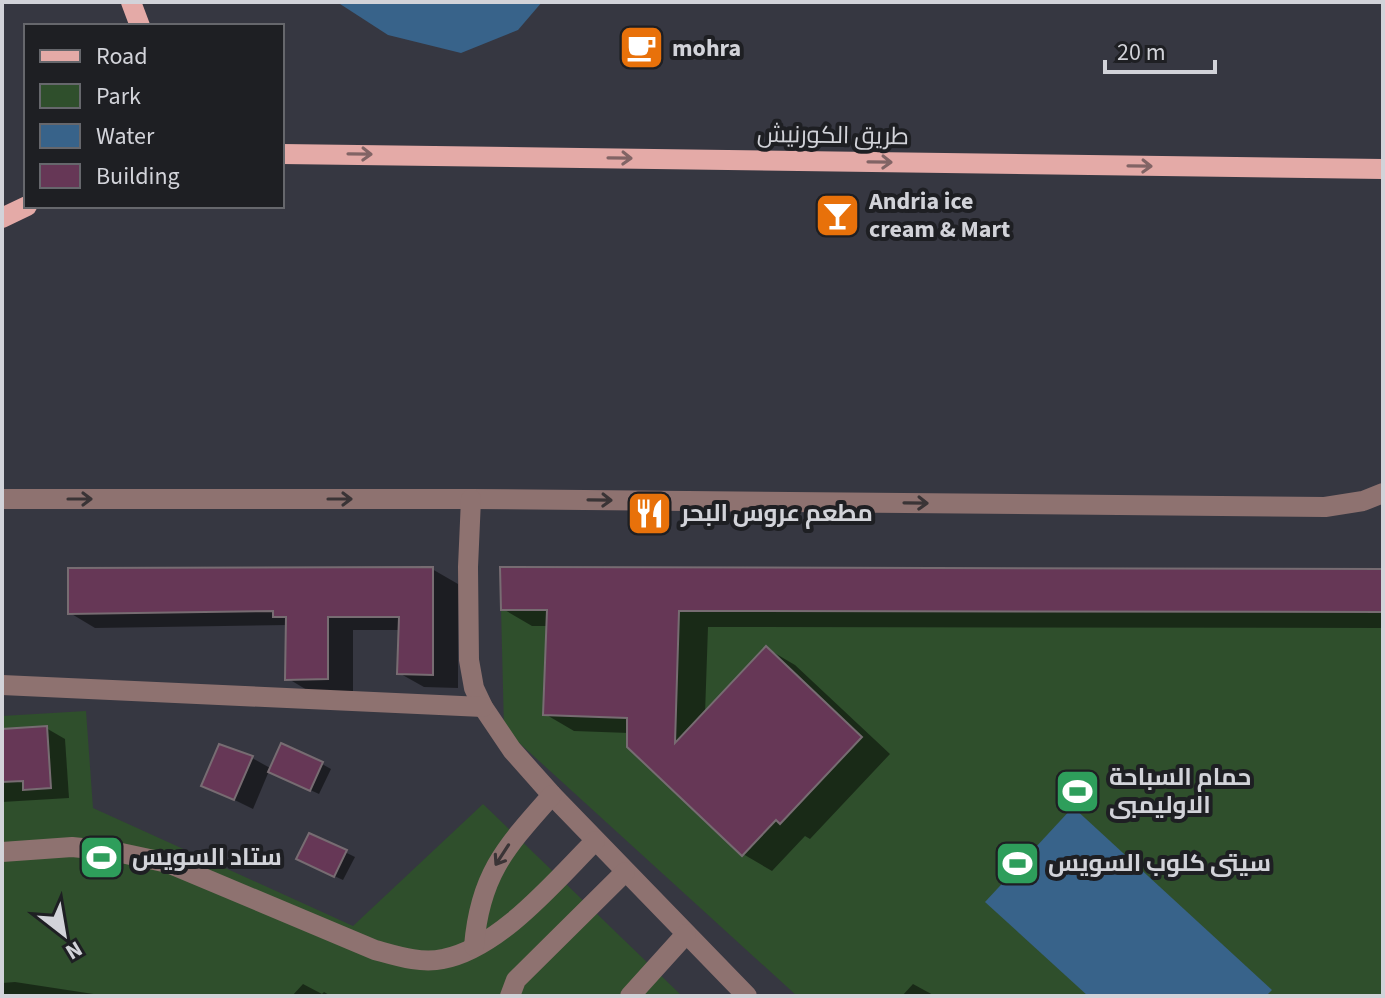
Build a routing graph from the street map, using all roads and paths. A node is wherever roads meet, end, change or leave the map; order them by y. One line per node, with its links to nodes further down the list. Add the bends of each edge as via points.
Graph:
1 (131, 2): 2 (main road)
2 (139, 24)
3 (285, 152): 4 (main road, طريق الكورنيش, one-way to 4)
4 (1383, 169)
5 (24, 207): 6 (main road)
6 (2, 218)
7 (1383, 493): 9 (street, one-way to 7, via 1325,507)
8 (2, 499): 9 (street, one-way to 9)
9 (471, 499): 11 (street, via 469,660)
10 (2, 685): 11 (street)
11 (483, 707): 12 (street)
12 (552, 795): 13 (street); 17 (street, one-way to 17, via 499,857 485,886)
13 (595, 841): 15 (street); 17 (street, via 522,914)
14 (2, 852): 17 (street, via 72,847 168,863 375,950 412,959 444,959)
15 (625, 872): 16 (street); 18 (street, via 516,980)
16 (686, 934): 19 (street); 20 (street)
17 (474, 946)
18 (510, 996)
19 (630, 996)
20 (747, 996)

